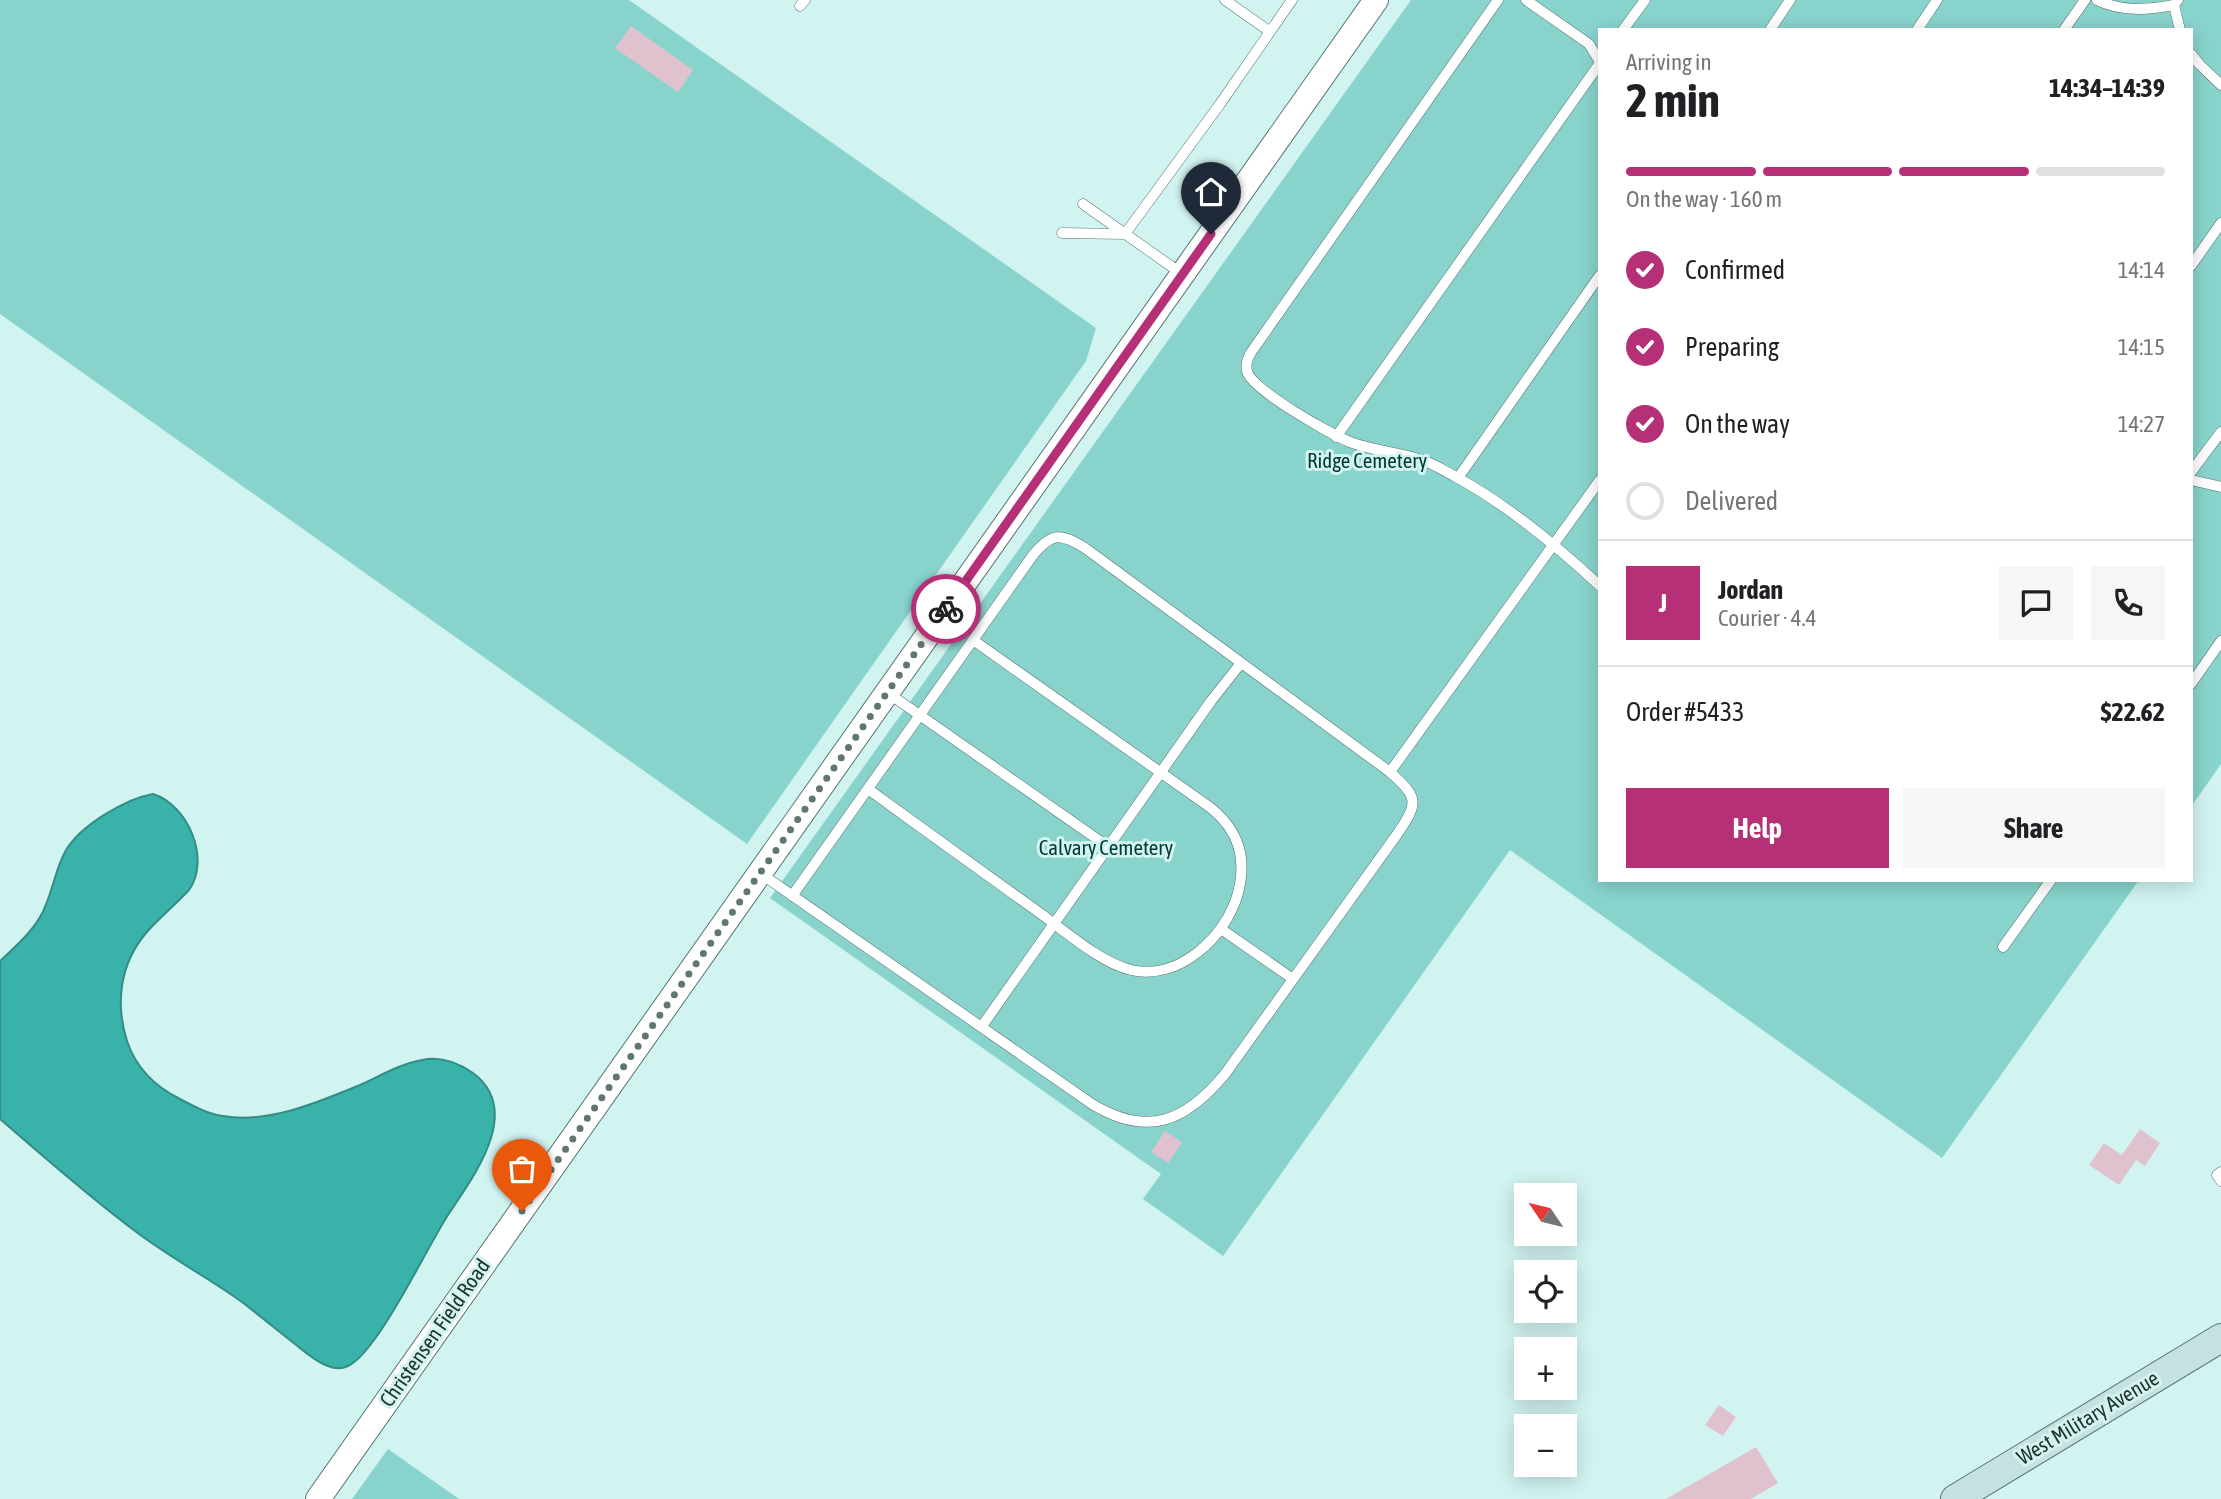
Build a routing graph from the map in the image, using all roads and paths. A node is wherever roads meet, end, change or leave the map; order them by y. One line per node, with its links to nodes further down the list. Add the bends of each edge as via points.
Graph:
1 (1225, 0): 17 (lane)
2 (1292, 0): 17 (lane)
3 (1376, 0): 28 (street, Christensen Field Road)
4 (1498, 0): 31 (lane, via 1247,360 1249,377 1263,390)
5 (1526, 0): 19 (lane, via 1588,44)
6 (1645, 0): 12 (lane)
7 (1790, 0): 13 (lane)
8 (1937, 0): 14 (lane)
9 (2085, 0): 15 (lane)
10 (2097, 0): 11 (lane, via 2134,10)
11 (2176, 3): 16 (lane)
12 (1624, 28)
13 (1771, 28)
14 (1918, 28)
15 (2065, 28)
16 (2180, 28)
17 (1269, 31): 26 (lane)
18 (2193, 56): 21 (lane)
19 (1598, 60)
20 (1598, 66): 31 (lane)
21 (2218, 83): 22 (lane)
22 (2221, 96)
23 (1083, 204): 26 (lane)
24 (2221, 223): 27 (lane)
25 (1062, 233): 26 (lane)
26 (1125, 234): 28 (lane)
27 (2193, 264)
28 (1183, 275): 43 (street, Christensen Field Road)
29 (1598, 278): 33 (lane)
30 (2221, 432): 32 (lane)
31 (1336, 437): 33 (lane, via 1422,460)
32 (2193, 469)
33 (1458, 478): 37 (lane)
34 (2193, 480): 36 (lane)
35 (1598, 483): 37 (lane)
36 (2221, 487)
37 (1554, 544): 38 (lane); 46 (lane)
38 (1598, 584)
39 (974, 640): 41 (lane, via 1040,548 1054,537 1063,537 1085,548); 44 (lane); 45 (lane)
40 (2221, 641): 42 (lane)
41 (1241, 663): 45 (lane); 46 (lane)
42 (2193, 681)
43 (888, 693): 44 (lane); 49 (street, Christensen Field Road)
44 (920, 715): 47 (lane); 48 (lane)
45 (1160, 772): 48 (lane); 53 (lane, via 1221,816 1238,842 1239,891)
46 (1390, 772): 55 (lane, via 1413,795 1413,810)
47 (868, 789): 51 (lane); 52 (lane)
48 (1107, 846): 52 (lane)
49 (760, 873): 51 (lane); 60 (street, Christensen Field Road)
50 (2050, 882): 54 (lane)
51 (792, 895): 56 (lane)
52 (1053, 923): 53 (lane, via 1108,960 1142,972 1188,960); 56 (lane)
53 (1221, 929): 55 (lane)
54 (2003, 947)
55 (1293, 979): 56 (lane, via 1213,1088 1186,1112 1161,1122 1130,1121 1098,1108)
56 (982, 1026)
57 (2221, 1172): 58 (lane, via 2217,1175)
58 (2221, 1181)
59 (2221, 1338): 61 (main road, West Military Avenue)
60 (317, 1499)
61 (1955, 1499)

